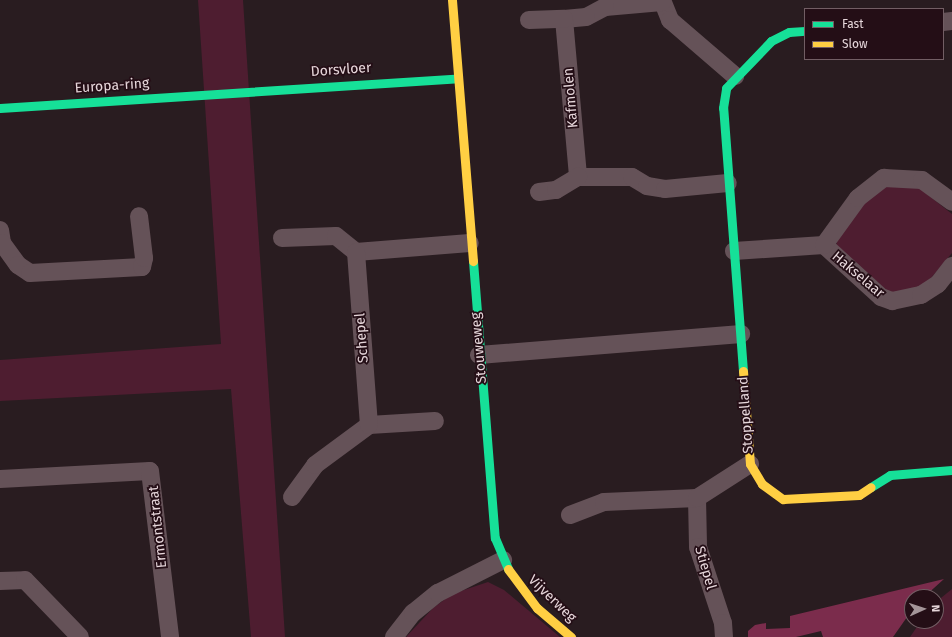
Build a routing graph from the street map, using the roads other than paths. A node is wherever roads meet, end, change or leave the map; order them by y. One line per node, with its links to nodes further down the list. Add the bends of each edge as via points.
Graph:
1 (452, 0): 7 (street, Stouweweg)
2 (662, 1): 3 (street, via 605,7 586,17); 6 (street, via 670,20)
3 (564, 19): 4 (street); 10 (street, Kafmolen)
4 (529, 20)
5 (804, 31): 6 (street, Stoppelland, via 789,32 771,42)
6 (735, 76): 11 (street, Stoppelland, via 726,88 723,108)
7 (458, 78): 8 (street, Dorsvloer); 17 (street, Stouweweg)
8 (225, 92): 9 (street, Europa-ring)
9 (0, 108)
10 (578, 177): 11 (street, via 632,177 647,186 665,188); 12 (street, via 556,190)
11 (728, 184): 19 (street, Stoppelland)
12 (539, 192)
13 (952, 202): 18 (street, Hakselaar, via 922,180 884,178 858,198)
14 (139, 216): 15 (street, via 144,258 142,267 30,273 18,265 2,243)
15 (0, 230)
16 (282, 238): 20 (street, via 336,236)
17 (470, 243): 20 (street); 23 (street, Stouweweg)
18 (824, 246): 19 (street, Hakselaar); 21 (street, Hakselaar, via 881,297 892,301 921,295 938,284)
19 (734, 251): 22 (street, Stoppelland)
20 (356, 252): 25 (street, Schepel)
21 (952, 266)
22 (741, 334): 23 (street); 26 (street, Stoppelland)
23 (479, 355): 32 (street, Stouweweg, via 493,520)
24 (435, 421): 25 (street)
25 (369, 425): 29 (street, via 315,465)
26 (750, 464): 27 (street, Stoppelland, via 762,484 783,499 859,495 890,475); 30 (street)
27 (952, 470)
28 (0, 479): 35 (street, Ermontstraat, via 150,471)
29 (292, 497)
30 (697, 498): 31 (street, via 604,502); 38 (street, Stiepel, via 698,547 723,623)
31 (570, 515)
32 (503, 560): 36 (street, via 445,589 413,614); 37 (street, Vijverweg, via 523,594)
33 (0, 581): 34 (street, via 25,580)
34 (80, 637)
35 (170, 637)
36 (394, 637)
37 (571, 637)
38 (724, 637)

